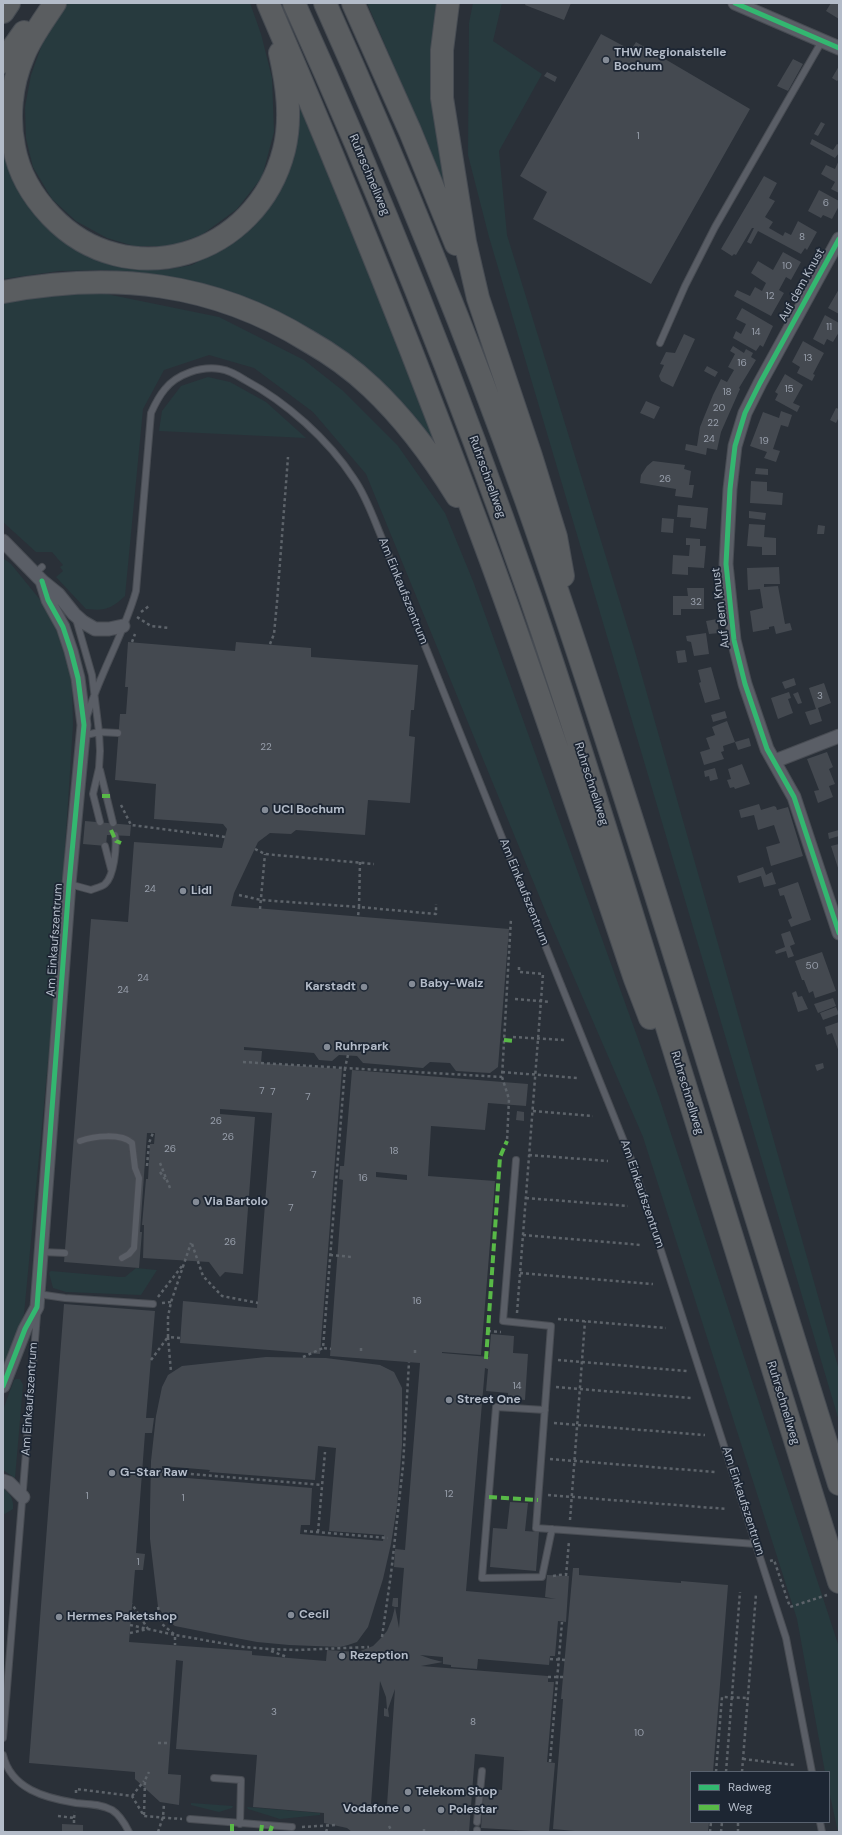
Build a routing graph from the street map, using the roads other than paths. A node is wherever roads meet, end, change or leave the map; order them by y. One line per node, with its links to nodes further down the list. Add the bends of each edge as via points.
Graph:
1 (10, 3): 10 (highway)
2 (44, 3): 13 (highway)
3 (55, 3): 4 (highway, via 22,57 12,99 12,137 23,177 43,208 73,236 111,253 156,258 197,250 216,242 240,225 268,191 277,171 284,150 287,101 280,55)
4 (267, 3): 19 (highway, via 374,255 440,422)
5 (294, 3): 40 (highway, Ruhrschnellweg, via 351,131 410,275 496,500 555,671)
6 (325, 3): 24 (highway, via 463,332)
7 (353, 3): 16 (highway, via 438,199)
8 (448, 3): 16 (highway, via 442,50 442,98 465,242)
9 (735, 3): 11 (street)
10 (3, 12)
11 (822, 41): 12 (street); 17 (lane, via 715,226)
12 (839, 48)
13 (3, 62)
14 (839, 239): 30 (street, Auf dem Knust, via 745,413 734,453 726,564 734,640 745,684)
15 (3, 292): 19 (highway, via 94,281 146,284 221,299 278,323 349,368 398,416 419,440 456,493)
16 (487, 323): 24 (highway, via 556,537 570,624)
17 (660, 342)
18 (3, 541): 20 (street, Am Einkaufszentrum)
19 (490, 559): 40 (highway, via 635,979)
20 (40, 574): 22 (street, Am Einkaufszentrum); 23 (street, Am Einkaufszentrum, via 48,600)
21 (123, 626): 22 (street, Am Einkaufszentrum, via 109,630); 25 (lane, Am Einkaufszentrum); 54 (lane, Am Einkaufszentrum, via 136,591 151,413 165,388 198,369 220,369 232,373 261,388 308,426 354,479 381,536 633,1164)
22 (84, 628): 23 (lane); 25 (lane)
23 (66, 637): 26 (street, Am Einkaufszentrum, via 78,678)
24 (576, 644): 51 (highway)
25 (94, 692): 26 (lane, Am Einkaufszentrum); 27 (lane)
26 (83, 730): 27 (lane); 37 (street, Am Einkaufszentrum)
27 (99, 732): 28 (lane); 31 (lane)
28 (118, 733)
29 (839, 736): 30 (street)
30 (775, 761): 38 (street, Auf dem Knust, via 794,797)
31 (99, 768): 32 (lane, via 93,794); 33 (lane)
32 (100, 822)
33 (113, 823)
34 (115, 835): 36 (lane, via 116,848)
35 (105, 846): 36 (lane)
36 (112, 871): 37 (lane, via 105,884 91,890)
37 (69, 884): 42 (street, Am Einkaufszentrum)
38 (839, 933)
39 (80, 1141): 44 (lane, via 94,1136 122,1138 132,1143 139,1178 134,1248)
40 (703, 1143): 55 (highway, Ruhrschnellweg)
41 (516, 1160): 49 (lane, via 503,1322 552,1326)
42 (42, 1252): 43 (lane); 45 (street, Am Einkaufszentrum)
43 (65, 1253)
44 (122, 1258)
45 (38, 1294): 46 (lane); 47 (street, Am Einkaufszentrum)
46 (152, 1304)
47 (37, 1307): 48 (street, via 25,1329); 52 (lane, Am Einkaufszentrum)
48 (3, 1386)
49 (545, 1410): 53 (lane, via 536,1528); 53 (lane, via 496,1407 482,1578 542,1577)
50 (3, 1481): 52 (street)
51 (839, 1484)
52 (23, 1497): 56 (lane, Am Einkaufszentrum)
53 (552, 1529): 54 (lane)
54 (756, 1544): 59 (lane, Am Einkaufszentrum, via 788,1645)
55 (836, 1588)
56 (3, 1738)
57 (3, 1755): 65 (lane, via 14,1776 29,1790 59,1800 100,1805 113,1811)
58 (482, 1771): 62 (lane)
59 (812, 1771)
60 (214, 1778): 63 (lane, via 241,1780)
61 (190, 1820): 63 (lane)
62 (477, 1822)
63 (240, 1824): 64 (lane)
64 (292, 1827)
65 (129, 1832)

